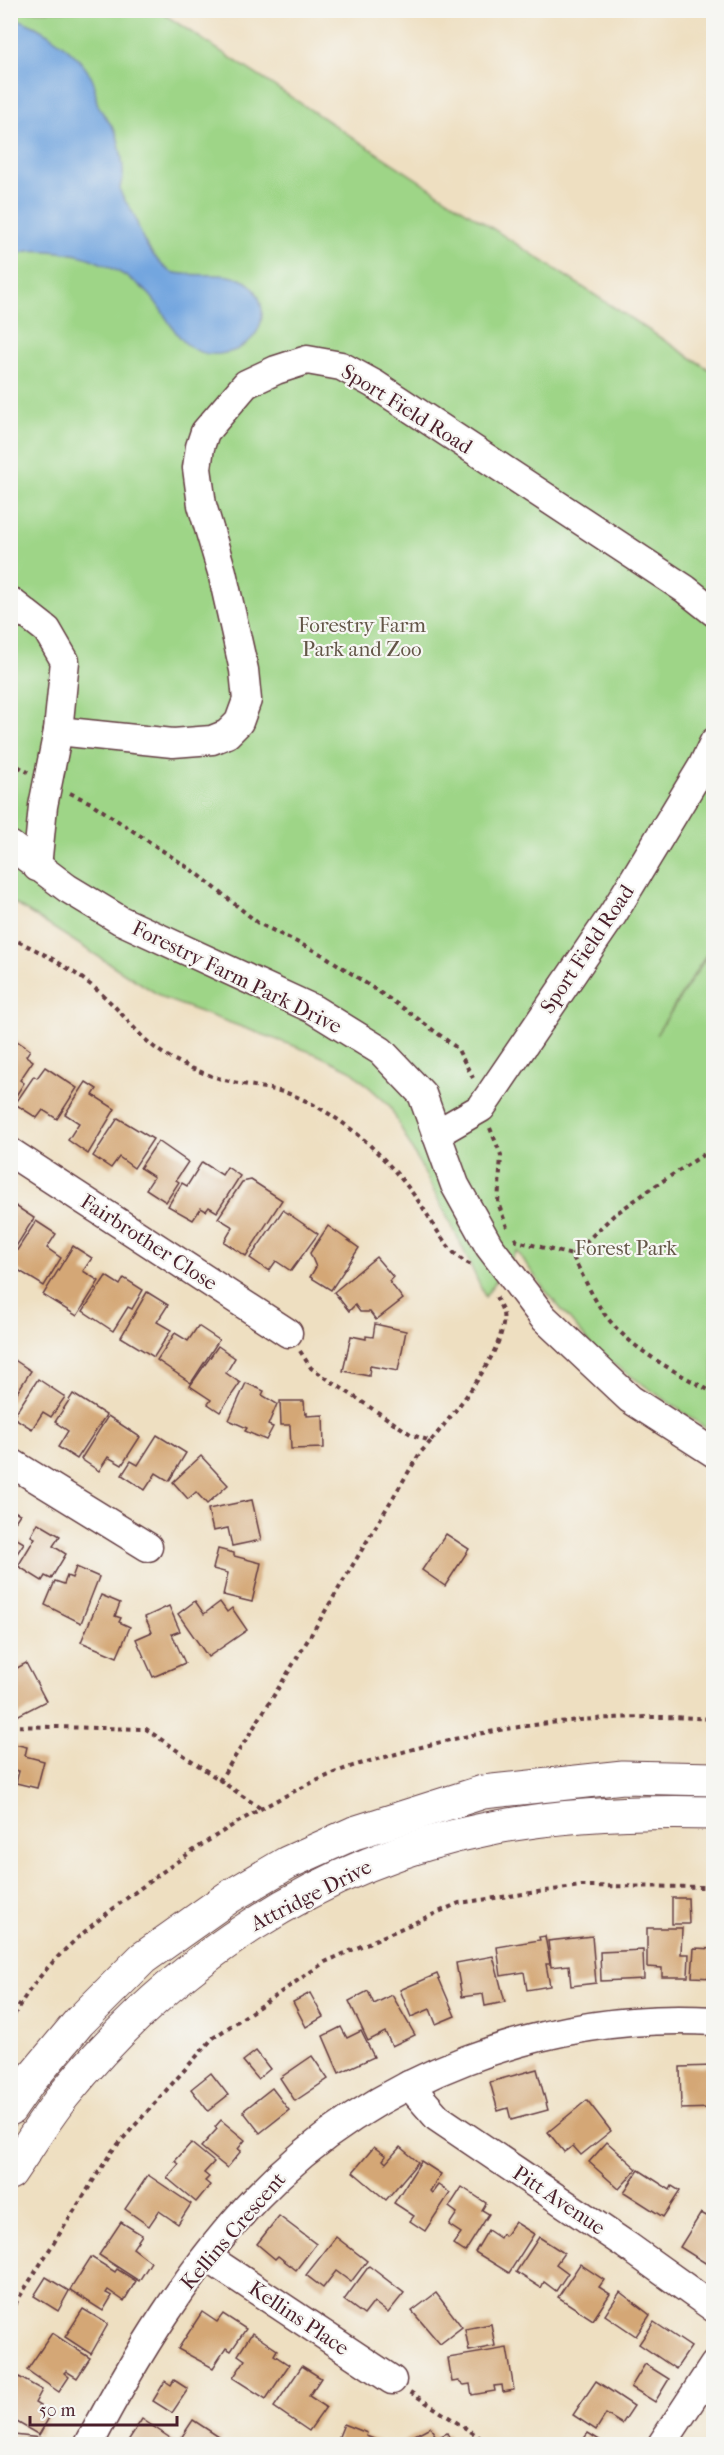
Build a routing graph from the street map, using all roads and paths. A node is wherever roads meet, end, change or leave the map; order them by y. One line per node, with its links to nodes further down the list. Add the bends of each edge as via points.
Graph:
1 (10, 601): 3 (street, via 47,630 65,661)
2 (714, 612): 3 (street, Sport Field Road, via 412,408 340,366 307,360 246,384 205,432 200,447 197,468 202,506 222,572 244,670 247,700 239,722 227,734 191,743)
3 (58, 731): 6 (street)
4 (714, 742): 10 (street, Sport Field Road, via 613,914)
5 (10, 762): 6 (path)
6 (48, 782): 8 (street); 10 (path, via 91,803 142,836 258,923 325,956 410,1012 456,1048 479,1089)
7 (10, 845): 8 (street, Forestry Farm Park Drive)
8 (37, 867): 11 (street, Forestry Farm Park Drive, via 120,920 313,1009 381,1051 422,1094)
9 (10, 938): 15 (path, via 85,981 112,1004 142,1039 167,1056 196,1071 288,1094 340,1121 393,1168 464,1263 478,1268)
10 (481, 1108): 11 (street, Sport Field Road); 14 (path, via 501,1155 498,1203)
11 (436, 1134): 15 (street, Forestry Farm Park Drive, via 455,1185)
12 (714, 1148): 16 (path, via 614,1215)
13 (10, 1152): 18 (street, Fairbrother Close)
14 (509, 1230)
15 (509, 1245): 16 (path); 22 (street, Forestry Farm Park Drive, via 543,1317 630,1399)
16 (572, 1255): 20 (path, via 604,1312 621,1331 648,1355)
17 (490, 1287): 21 (path, via 503,1315 500,1339 474,1386)
18 (288, 1333)
19 (311, 1368): 21 (path, via 412,1435)
20 (714, 1393)
21 (431, 1441): 28 (path)
22 (714, 1453)
23 (10, 1462): 24 (street)
24 (148, 1547)
25 (714, 1719): 29 (path, via 578,1719 449,1738 345,1769)
26 (10, 1726): 28 (path, via 146,1729)
27 (714, 1779): 35 (main road, Attridge Drive, via 623,1777 483,1792 354,1833 297,1859 229,1897 143,1958 79,2022)
28 (219, 1781): 29 (path)
29 (260, 1808): 33 (path, via 189,1852 91,1924 50,1965)
30 (714, 1814): 36 (main road, Attridge Drive, via 592,1814 488,1829 382,1858 291,1901 232,1937 183,1974 115,2037 63,2096)
31 (714, 1887): 39 (path, via 580,1886 459,1902 325,1962 213,2038 112,2151)
32 (714, 2021): 34 (street, Kellins Crescent, via 643,2021 562,2031 483,2054)
33 (10, 2023)
34 (409, 2085): 37 (street, Kellins Crescent, via 323,2138 286,2169); 38 (street, Pitt Avenue, via 438,2118)
35 (10, 2109)
36 (10, 2173)
37 (207, 2257): 41 (street, Kellins Place); 43 (street, Kellins Crescent, via 173,2302)
38 (714, 2308)
39 (10, 2312)
40 (714, 2365): 45 (street)
41 (392, 2380)
42 (424, 2401): 44 (path)
43 (89, 2445)
44 (490, 2445)
45 (662, 2445)

